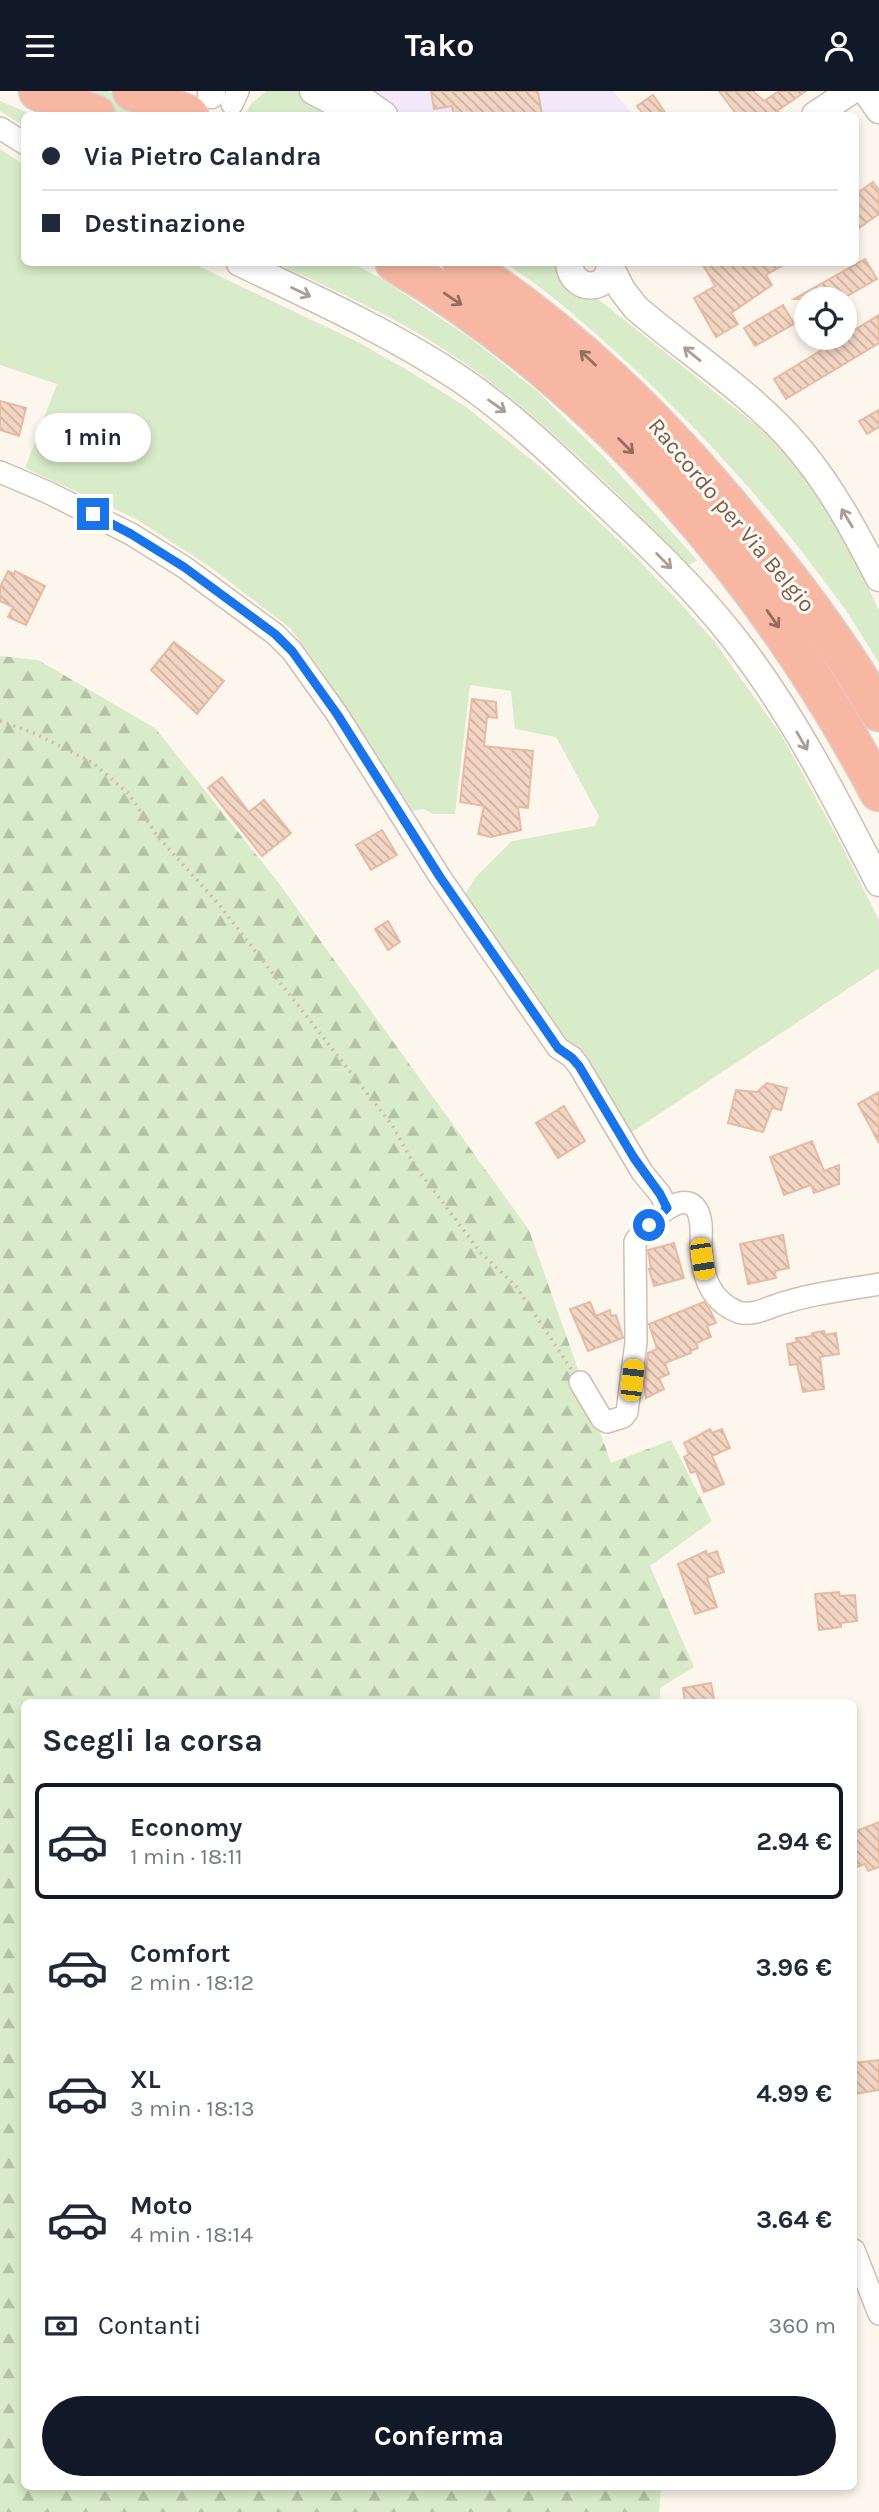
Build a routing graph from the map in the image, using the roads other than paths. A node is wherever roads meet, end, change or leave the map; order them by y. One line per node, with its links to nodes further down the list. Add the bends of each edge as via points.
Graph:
1 (38, 91): 9 (highway)
2 (132, 91): 7 (highway)
3 (313, 91): 10 (street)
4 (350, 91): 11 (street)
5 (851, 91): 12 (street)
6 (866, 91): 8 (street)
7 (211, 102)
8 (879, 110)
9 (89, 112)
10 (352, 112)
11 (380, 112)
12 (820, 112)
13 (0, 128): 14 (street)
14 (21, 141)
15 (246, 266): 25 (street, one-way to 25, via 408,347 460,379 508,413 620,517 733,637 786,713)
16 (400, 266): 24 (highway, Raccordo per Via Belgio, one-way to 24, via 458,302 556,379 687,511 771,615)
17 (467, 266): 23 (highway, Raccordo per Via Belgio, one-way to 17, via 781,568 669,435 579,349)
18 (568, 266): 19 (street, via 574,279 586,286 604,280)
19 (610, 266)
20 (610, 266): 22 (street, one-way to 20, via 851,522 800,450 768,417 636,308)
21 (0, 473): 26 (street, via 131,534 184,567 292,651 558,1048 579,1066)
22 (879, 578)
23 (879, 712)
24 (879, 792)
25 (879, 884)
26 (667, 1208): 27 (street, via 684,1204 696,1208 707,1284 723,1305 743,1313); 28 (street, via 635,1243 636,1342 627,1412 607,1422 602,1419)
27 (879, 1284)
28 (580, 1382)
29 (857, 2258): 30 (street)
30 (879, 2314)

